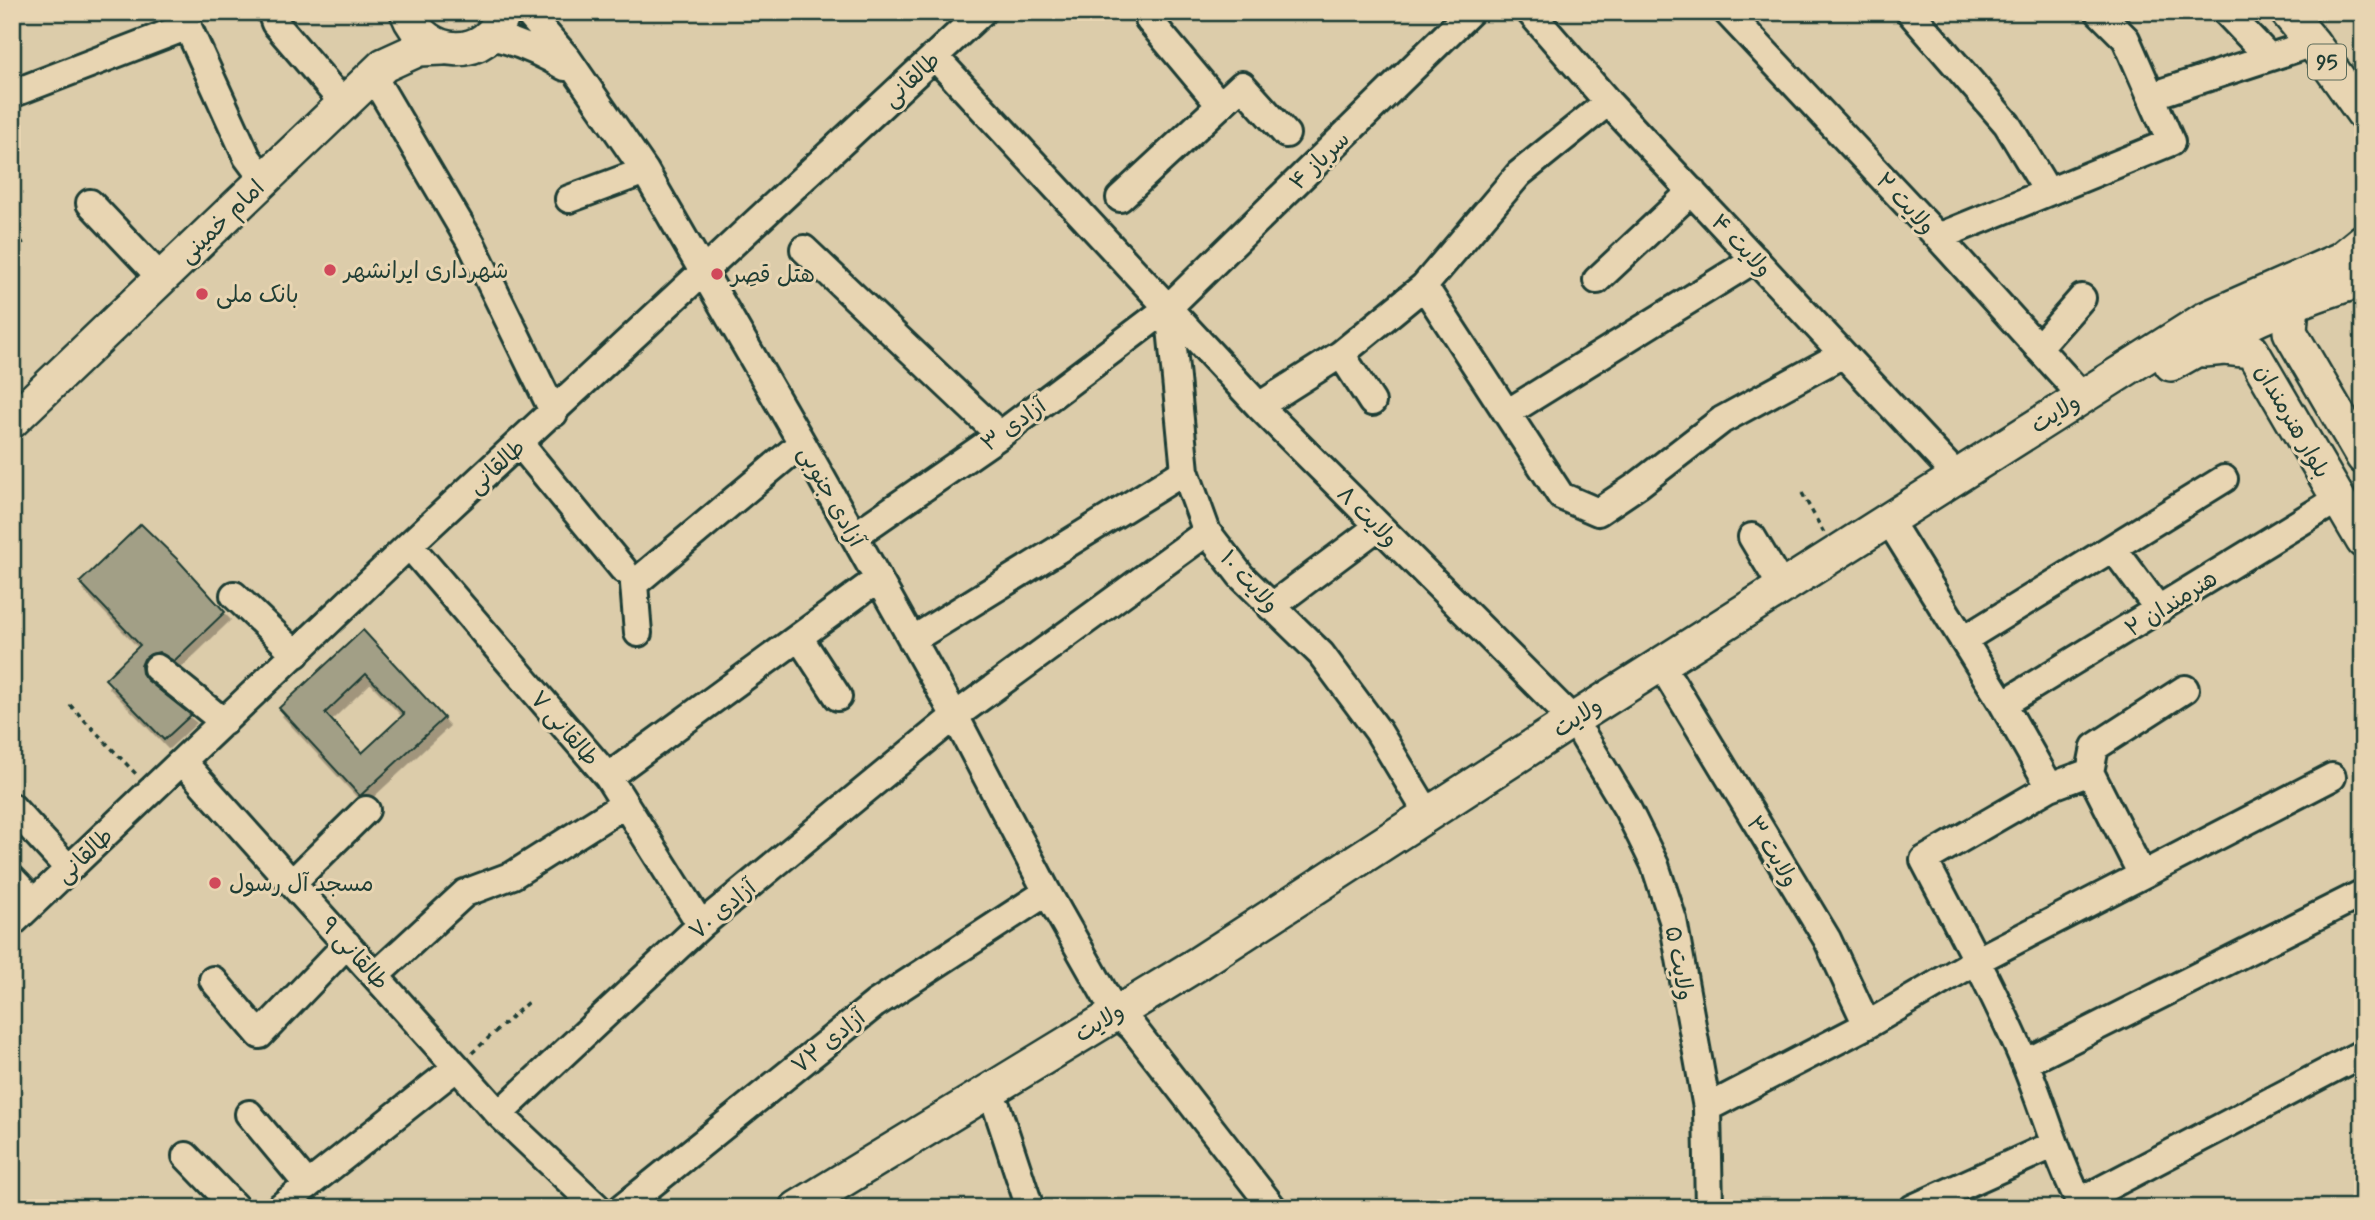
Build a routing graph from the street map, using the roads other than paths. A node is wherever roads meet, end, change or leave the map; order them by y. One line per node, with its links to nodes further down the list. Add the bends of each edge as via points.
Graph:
1 (271, 12): 25 (street, via 275,23)
2 (401, 12): 20 (main road, via 395,40)
3 (407, 12): 17 (main road, via 415,29)
4 (527, 12): 21 (street)
5 (982, 12): 18 (street, طالقانی)
6 (1158, 12): 26 (street, via 1149,20)
7 (1470, 12): 47 (street, سرباز ۴)
8 (1530, 12): 24 (street, ولایت ۴)
9 (1727, 12): 36 (street, ولایت ۲)
10 (1910, 12): 32 (street, via 2007,124)
11 (2099, 12): 23 (street, via 2126,39)
12 (2226, 12): 19 (street)
13 (2287, 12): 16 (main road, 95)
14 (185, 19): 22 (street); 30 (street, via 247,157)
15 (498, 24): 17 (main road, امام خمینی, via 476,45); 21 (street, آزادی جنوبی, via 513,40)
16 (2314, 43): 19 (street); 27 (main road, 95)
17 (443, 48): 20 (main road, امام خمینی, via 419,49)
18 (935, 57): 40 (street, طالقانی); 47 (street, ولایت ۸)
19 (2269, 57): 23 (street)
20 (379, 71): 25 (main road, امام خمینی); 56 (street, via 471,243)
21 (579, 75): 29 (street, آزادی جنوبی)
22 (14, 93)
23 (2151, 96): 32 (street, via 2171,142)
24 (1608, 102): 31 (street, ولایت ۴); 44 (street, via 1519,174)
25 (345, 105): 30 (main road, امام خمینی)
26 (1220, 105): 28 (street, via 1242,85); 33 (street)
27 (2363, 113)
28 (1286, 134)
29 (645, 172): 34 (street); 40 (street, آزادی جنوبی)
30 (264, 180): 41 (main road, امام خمینی)
31 (1692, 191): 39 (street, ولایت ۴); 42 (street)
32 (2048, 192): 36 (street)
33 (1121, 198)
34 (569, 199)
35 (90, 202): 41 (street)
36 (1938, 237): 48 (street, ولایت ۲)
37 (2363, 241): 52 (main road, ولایت, via 2340,260 2205,318)
38 (804, 249): 58 (street)
39 (1755, 259): 51 (street, ولایت ۴); 57 (street)
40 (702, 273): 56 (street, طالقانی); 59 (street, آزادی جنوبی)
41 (161, 278): 55 (main road, امام خمینی)
42 (1597, 280)
43 (2363, 280): 46 (main road, ولایت)
44 (1424, 286): 50 (street); 57 (street)
45 (2082, 298): 48 (street)
46 (2292, 303): 49 (main road, ولایت); 61 (main road, بلوار هنرمندان, via 2290,332)
47 (1169, 307): 54 (street, ولایت ۸); 58 (street, آزادی ۳); 62 (street, ولایت ۱۰)
48 (2038, 348): 52 (street, ولایت ۲)
49 (2195, 350): 65 (main road, بلوار هنرمندان, via 2252,351); 68 (main road, ولایت)
50 (1341, 354): 53 (street); 54 (street)
51 (1843, 354): 57 (street, via 1722,419 1598,512 1560,496); 63 (street, ولایت ۴)
52 (2082, 396): 63 (main road, ولایت)
53 (1372, 402)
54 (1259, 406): 66 (street, ولایت ۸)
55 (17, 407)
56 (554, 413): 60 (street, طالقانی)
57 (1507, 414)
58 (1000, 435): 69 (street, آزادی ۳)
59 (802, 443): 69 (street, آزادی جنوبی); 80 (street, via 634,584)
60 (520, 444): 72 (street, طالقانی); 74 (street)
61 (2361, 448)
62 (1185, 471): 67 (street, ولایت ۱۰); 82 (street)
63 (1957, 476): 76 (main road, ولایت)
64 (2224, 479): 73 (street)
65 (2338, 499): 71 (main road, بلوار هنرمندان); 79 (street, هنرمندان ۲)
66 (1379, 526): 78 (street); 92 (street, ولایت ۸)
67 (1207, 531): 78 (street, ولایت ۱۰); 90 (street, آزادی ۷۰)
68 (1898, 535): 83 (street); 86 (main road, ولایت)
69 (854, 536): 75 (street, آزادی جنوبی)
70 (1752, 537): 76 (street)
71 (2363, 541)
72 (409, 545): 84 (street, طالقانی); 96 (street, طالقانی ۷)
73 (2113, 548): 79 (street); 83 (street)
74 (623, 569)
75 (878, 579): 81 (street); 82 (street, آزادی جنوبی)
76 (1782, 587): 92 (main road, ولایت)
77 (234, 595): 84 (street)
78 (1271, 607): 101 (street, ولایت ۱۰, via 1321,654 1378,731)
79 (2159, 610): 89 (street, هنرمندان ۲)
80 (638, 633)
81 (799, 637): 88 (street); 96 (street)
82 (912, 640): 90 (street, آزادی جنوبی)
83 (1963, 640): 89 (street)
84 (296, 654): 91 (street, طالقانی)
85 (157, 668): 91 (street)
86 (1671, 681): 92 (main road, ولایت); 116 (street, ولایت ۳, via 1827,939)
87 (2185, 689): 94 (street, via 2095,747)
88 (838, 697)
89 (2003, 704): 97 (street)
90 (955, 716): 106 (street, آزادی جنوبی); 110 (street, آزادی ۷۰)
91 (224, 722): 93 (street, طالقانی)
92 (1578, 728): 101 (main road, ولایت); 115 (main road, ولایت, via 1212,980); 121 (street, ولایت ۵, via 1655,865 1673,919)
93 (183, 762): 102 (street, طالقانی); 105 (street, طالقانی ۹)
94 (2090, 772): 97 (street); 103 (street)
95 (2332, 776): 103 (street)
96 (608, 777): 98 (street, طالقانی ۷)
97 (2050, 787): 112 (street, via 1924,860)
98 (625, 804): 110 (street, طالقانی ۷); 113 (street, via 513,875 465,893)
99 (12, 807): 102 (street)
100 (366, 810): 105 (street)
101 (1428, 814): 115 (main road, ولایت, via 1199,963)
102 (69, 869): 108 (street, طالقانی)
103 (2142, 875): 112 (street)
104 (12, 878): 108 (street)
105 (292, 883): 111 (street, طالقانی ۹)
106 (1047, 892): 115 (street, آزادی جنوبی); 131 (street, آزادی ۷۲, via 875,1004)
107 (2363, 893): 118 (street)
108 (34, 902): 109 (street, طالقانی)
109 (12, 923)
110 (701, 925): 123 (street, آزادی ۷۰)
111 (347, 944): 113 (street, طالقانی ۹); 114 (street, via 260,1035)
112 (1976, 961): 116 (street); 118 (street)
113 (375, 976): 119 (street, طالقانی ۹)
114 (213, 980)
115 (1124, 1020): 120 (main road, ولایت); 132 (main road, ولایت); 135 (street, آزادی جنوبی)
116 (1867, 1025): 121 (street)
117 (2363, 1053): 127 (street)
118 (2025, 1063): 124 (street)
119 (457, 1067): 123 (street, طالقانی ۹); 126 (street)
120 (997, 1108): 133 (main road, ولایت); 134 (street)
121 (1707, 1108): 136 (street, ولایت ۵)
122 (249, 1114): 126 (street)
123 (499, 1114): 130 (street, طالقانی ۹)
124 (2055, 1144): 127 (street); 137 (street)
125 (186, 1156): 129 (street)
126 (308, 1185): 128 (street)
127 (2081, 1204)
128 (284, 1206)
129 (236, 1208)
130 (598, 1208)
131 (622, 1208)
132 (797, 1208)
133 (838, 1208)
134 (1030, 1208)
135 (1273, 1208)
136 (1709, 1208)
137 (1913, 1208)

